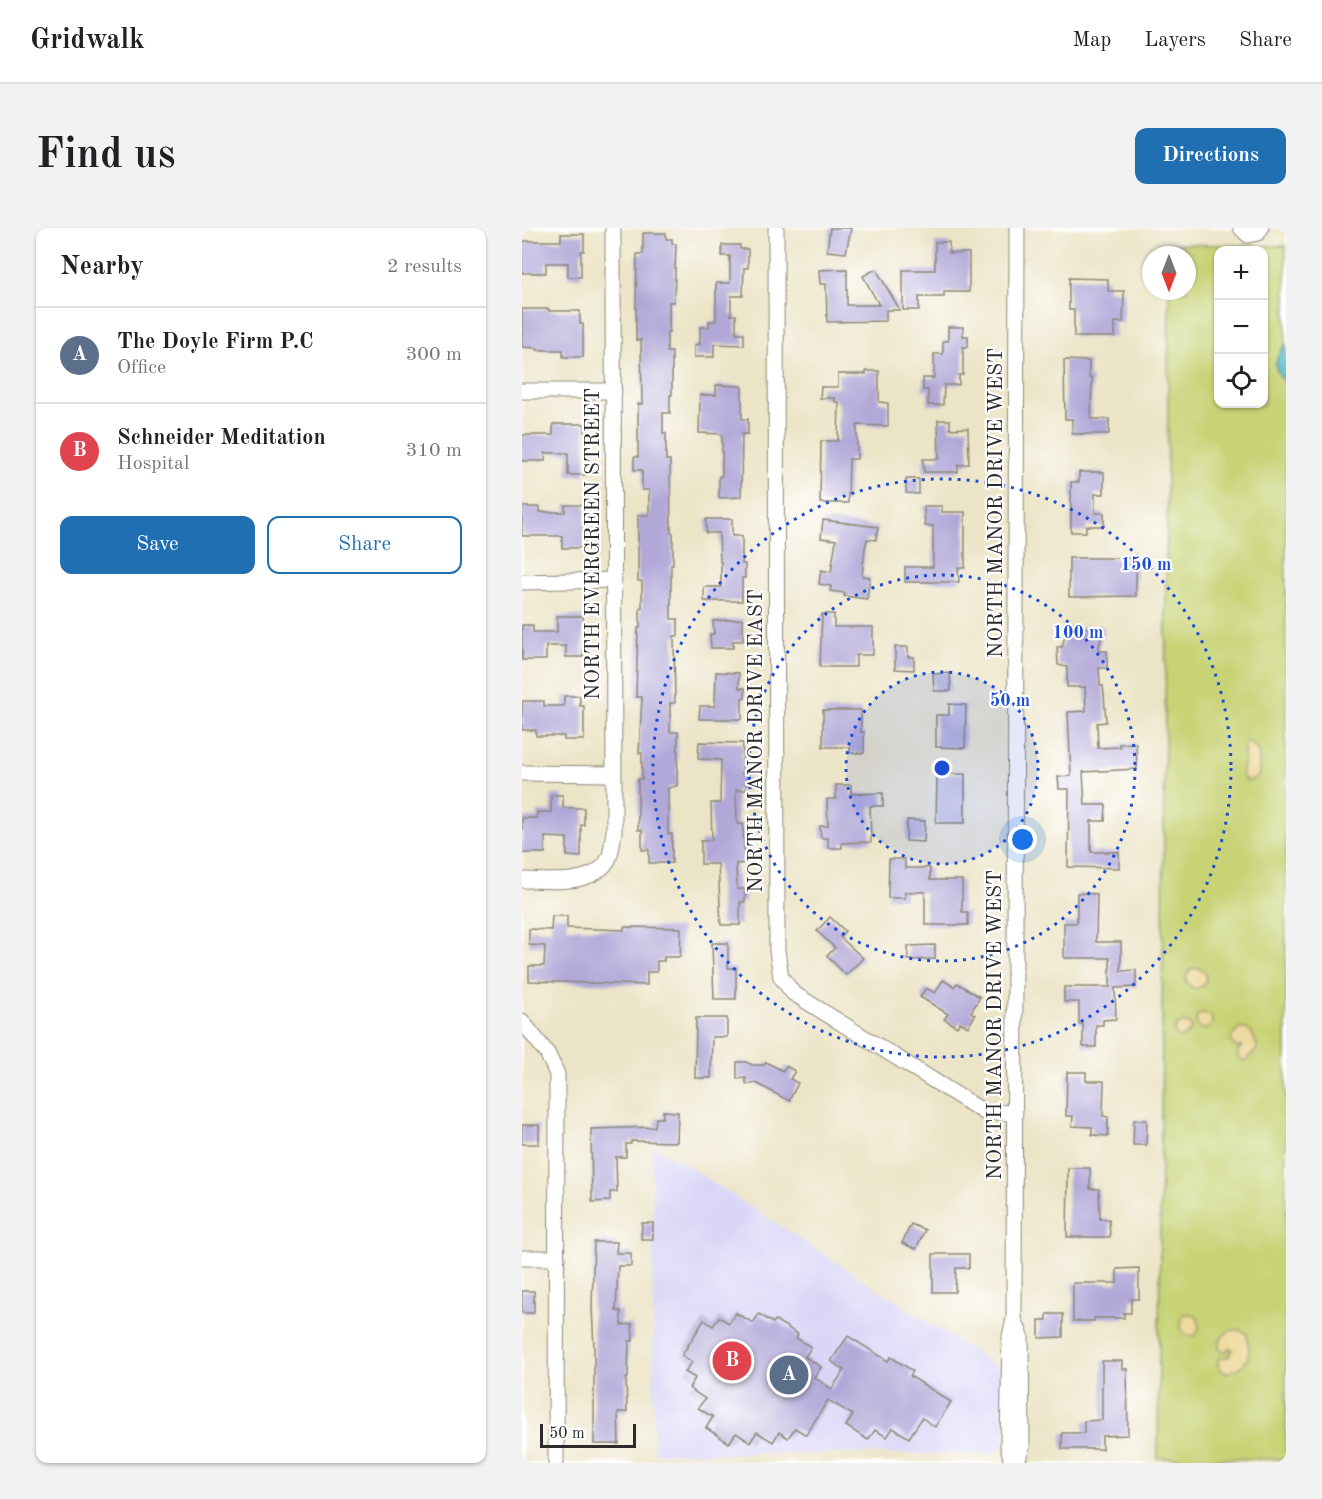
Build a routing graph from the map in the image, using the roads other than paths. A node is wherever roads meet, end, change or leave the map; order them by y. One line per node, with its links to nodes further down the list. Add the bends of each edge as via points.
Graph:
1 (613, 228): 7 (street, NORTH EVERGREEN STREET)
2 (776, 228): 14 (street, NORTH MANOR DRIVE EAST, via 777,951 781,977 793,993 984,1112)
3 (1017, 228): 14 (street, NORTH MANOR DRIVE WEST)
4 (1240, 228): 5 (street, via 1248,235)
5 (1261, 228)
6 (522, 391): 7 (street)
7 (614, 391): 8 (street, NORTH EVERGREEN STREET)
8 (614, 580): 9 (street); 11 (street, NORTH EVERGREEN STREET)
9 (522, 582)
10 (522, 773): 11 (street)
11 (613, 774): 12 (street, NORTH EVERGREEN STREET, via 614,832 609,859 585,878)
12 (522, 880)
13 (525, 1028): 16 (street, via 557,1074)
14 (1015, 1113): 17 (street, NORTH MANOR DRIVE WEST, via 1014,1319 1010,1336)
15 (522, 1258): 16 (street)
16 (557, 1258): 18 (street)
17 (1015, 1398): 19 (street, NORTH MANOR DRIVE WEST, via 1008,1446); 20 (street, NORTH MANOR DRIVE WEST, via 1022,1446)
18 (555, 1463)
19 (1012, 1463)
20 (1017, 1463)

